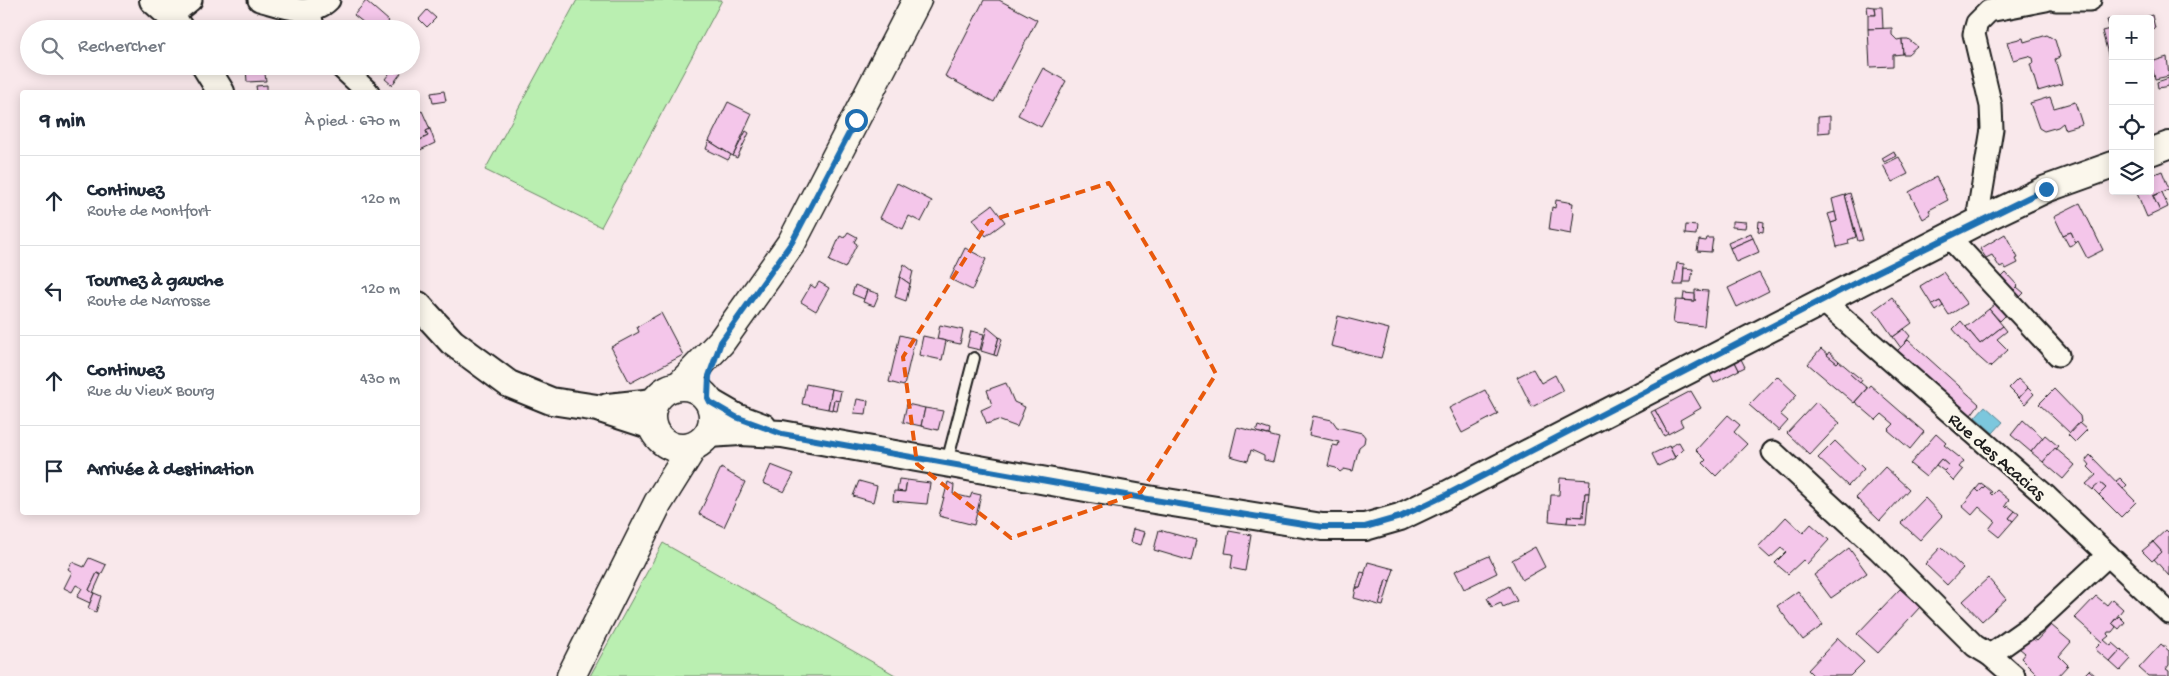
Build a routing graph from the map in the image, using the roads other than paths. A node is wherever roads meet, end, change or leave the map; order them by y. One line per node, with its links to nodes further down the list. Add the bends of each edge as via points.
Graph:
1 (191, 0): 8 (street)
2 (260, 0): 9 (street, via 294,10)
3 (329, 0): 9 (street)
4 (917, 0): 21 (main road, via 792,242)
5 (2046, 0): 17 (street, via 1988,11 1977,23 1974,34 1992,114 1979,208)
6 (2056, 0): 7 (street)
7 (2090, 0)
8 (168, 15)
9 (312, 20)
10 (211, 75): 12 (street)
11 (350, 75): 13 (street)
12 (221, 90)
13 (366, 90)
14 (2169, 145): 15 (street)
15 (2154, 151)
16 (2109, 166): 17 (street, via 2046,189)
17 (1982, 219): 18 (street)
18 (1949, 237): 19 (street); 22 (street)
19 (1823, 301): 30 (street, via 1446,495 1400,517 1365,527 1322,527); 32 (street, Rue des Acacias, via 2047,496)
20 (420, 307): 26 (street, via 452,342 509,384 551,400)
21 (721, 342): 24 (main road); 25 (main road, via 709,376)
22 (2058, 355)
23 (974, 358): 30 (lane)
24 (680, 385): 25 (main road, via 695,388); 26 (main road, via 665,390)
25 (709, 400): 27 (street, via 736,417); 28 (main road, via 714,419)
26 (656, 423): 28 (main road, via 676,448); 31 (main road, via 662,462)
27 (782, 434): 28 (street, via 740,432); 30 (street)
28 (701, 441): 31 (main road)
29 (1772, 452): 34 (street, via 1878,549 1975,646)
30 (947, 463)
31 (658, 503): 35 (main road)
32 (2108, 555): 33 (street, Rue des Acacias); 34 (street, via 2034,624)
33 (2169, 613)
34 (1990, 655): 36 (street)
35 (571, 676)
36 (2014, 676)

